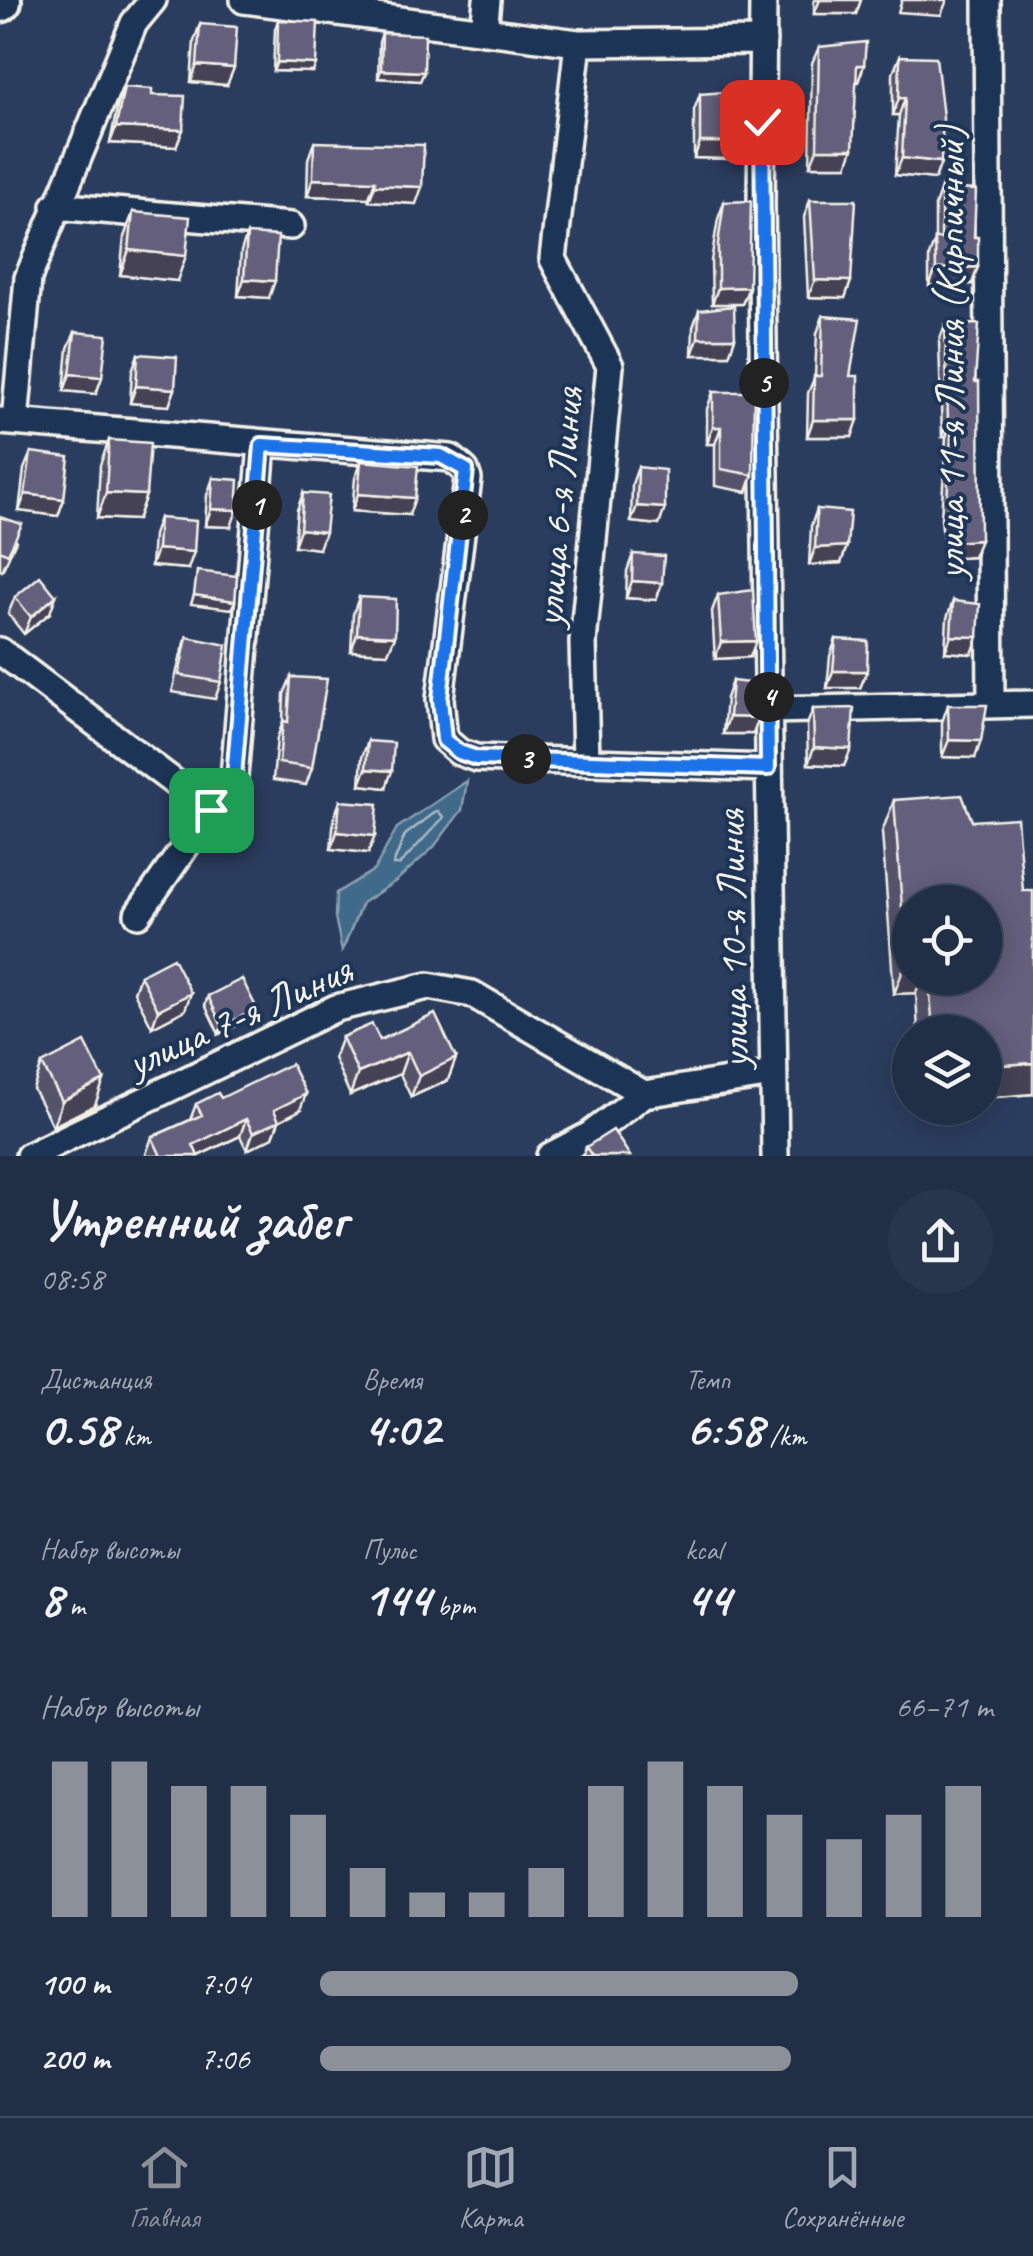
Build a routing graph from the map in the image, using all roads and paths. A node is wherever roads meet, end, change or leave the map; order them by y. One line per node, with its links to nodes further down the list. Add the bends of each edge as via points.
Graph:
1 (153, 0): 9 (street, via 134,23)
2 (244, 0): 6 (street)
3 (487, 0): 6 (street)
4 (763, 0): 7 (street, улица 10-я Линия)
5 (987, 0): 15 (street, улица 11-я Линия (Кирпичный))
6 (484, 31): 8 (street)
7 (763, 41): 8 (street); 16 (street, улица 10-я Линия)
8 (578, 43): 17 (street, улица 6-я Линия, via 553,259 610,366 583,642)
9 (55, 206): 10 (street); 11 (street, via 28,278)
10 (291, 226)
11 (8, 421): 12 (street)
12 (262, 445): 17 (street, via 441,456 459,463 468,479 440,699 444,740 476,758); 19 (street, via 234,777)
13 (0, 651): 19 (street)
14 (1033, 704): 15 (street)
15 (991, 705): 16 (street)
16 (769, 710): 18 (street, улица 10-я Линия)
17 (586, 760): 18 (street)
18 (768, 768): 21 (street, улица 10-я Линия)
19 (211, 810): 20 (street)
20 (138, 914)
21 (773, 1074): 22 (street); 25 (street, улица 10-я Линия)
22 (644, 1094): 23 (street, улица 7-я Линия, via 472,994 415,988 336,1008); 24 (street)
23 (29, 1156)
24 (550, 1156)
25 (775, 1156)

